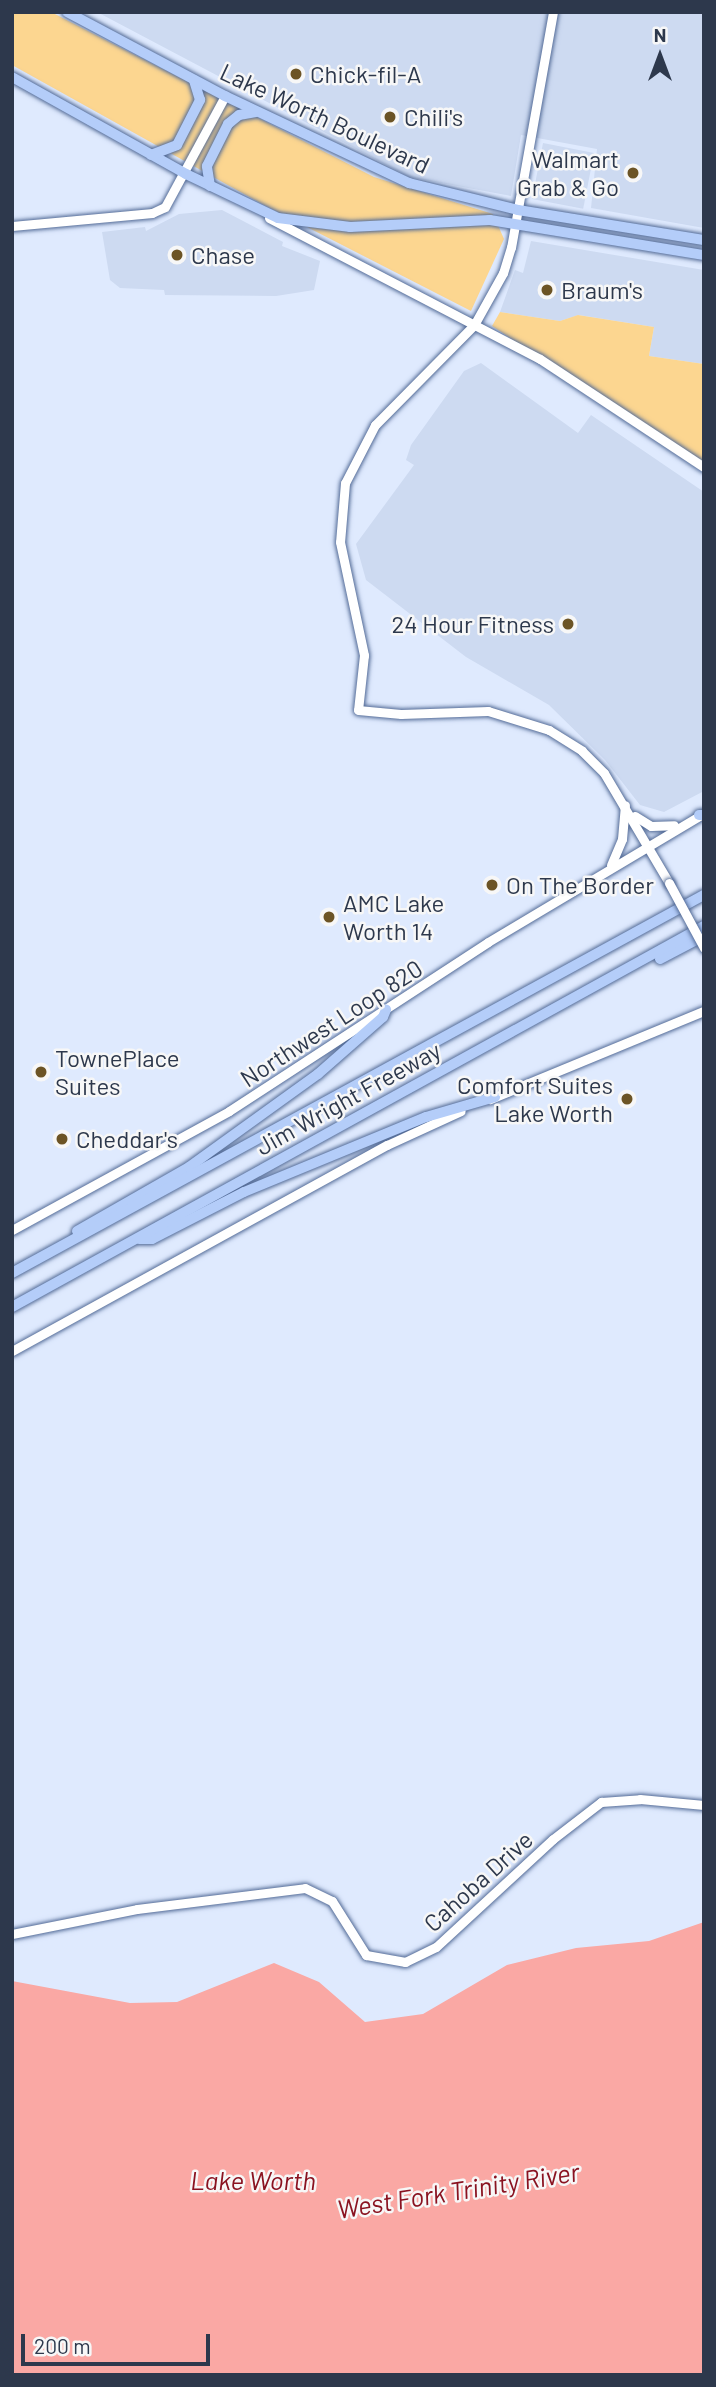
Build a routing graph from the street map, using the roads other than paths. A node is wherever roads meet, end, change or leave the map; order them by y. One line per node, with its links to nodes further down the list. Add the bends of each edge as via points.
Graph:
1 (67, 12): 4 (highway, Lake Worth Boulevard)
2 (553, 12): 10 (street)
3 (12, 77): 7 (highway)
4 (194, 80): 5 (highway, Lake Worth Boulevard); 7 (highway, via 200,100 177,145)
5 (225, 96): 6 (highway, Lake Worth Boulevard); 8 (street)
6 (256, 112): 9 (highway, via 239,115 228,124 207,166); 10 (highway, Lake Worth Boulevard, via 409,183)
7 (151, 155): 8 (highway)
8 (186, 174): 9 (highway); 13 (street, via 165,207 152,213)
9 (210, 186): 11 (highway)
10 (518, 209): 12 (street); 14 (highway, Lake Worth Boulevard)
11 (260, 213): 12 (highway, via 336,227 461,219); 16 (street)
12 (516, 224): 15 (highway); 17 (street, via 503,274)
13 (12, 226)
14 (704, 240)
15 (704, 256)
16 (451, 313): 17 (street); 18 (street)
17 (474, 324): 18 (street); 19 (street, via 588,388)
18 (461, 340): 20 (street, via 374,425 345,483 340,542 364,655 358,710 401,714 488,711 530,721 582,751)
19 (704, 467)
20 (625, 803): 21 (street); 24 (street, via 622,839)
21 (630, 813): 22 (street, via 662,827); 23 (street)
22 (700, 815): 23 (street, Northwest Loop 820)
23 (648, 843): 24 (street, Northwest Loop 820); 28 (street, bridge)
24 (611, 865): 30 (street, Northwest Loop 820)
25 (704, 895): 35 (highway, Jim Wright Freeway)
26 (704, 926): 29 (highway, Jim Wright Freeway)
27 (704, 936): 29 (highway, via 602,988)
28 (704, 948)
29 (590, 989): 34 (highway, Jim Wright Freeway)
30 (386, 1010): 33 (street, Northwest Loop 820, via 229,1111); 35 (highway, via 307,1082 189,1167 80,1228)
31 (701, 1015): 32 (street)
32 (495, 1097): 34 (highway, via 426,1117 267,1181 152,1239); 38 (street, via 387,1144)
33 (12, 1230)
34 (136, 1239): 37 (highway, Jim Wright Freeway)
35 (59, 1248): 36 (highway, Jim Wright Freeway)
36 (12, 1273)
37 (12, 1307)
38 (12, 1351)
39 (704, 1805): 40 (street, Cahoba Drive, via 640,1799 601,1802 552,1839 436,1947 405,1962 366,1955 332,1901 305,1888 137,1909)
40 (12, 1934)

